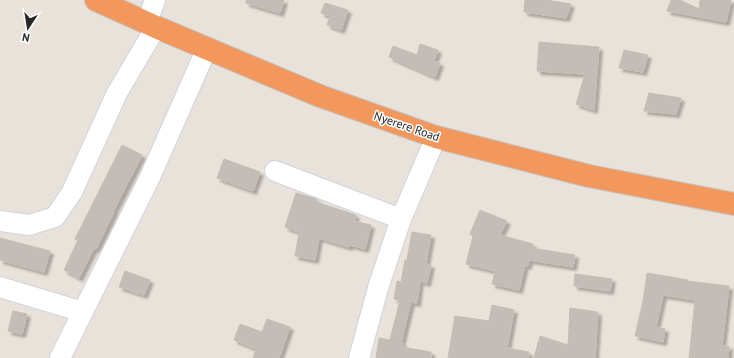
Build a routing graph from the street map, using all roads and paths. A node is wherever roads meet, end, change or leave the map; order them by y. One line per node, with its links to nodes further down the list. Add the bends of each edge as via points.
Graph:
1 (96, 0): 3 (highway, Nyerere Road)
2 (155, 0): 3 (street)
3 (151, 25): 4 (highway, Nyerere Road); 9 (street, via 72,192 55,217 29,225)
4 (207, 48): 5 (highway, Nyerere Road, via 320,96); 11 (street, via 150,177)
5 (436, 137): 7 (highway, Nyerere Road, via 589,176); 8 (street)
6 (275, 171): 8 (street)
7 (734, 204)
8 (401, 218): 13 (street)
9 (0, 221)
10 (0, 287): 11 (street)
11 (83, 312): 12 (street)
12 (60, 358)
13 (359, 358)

